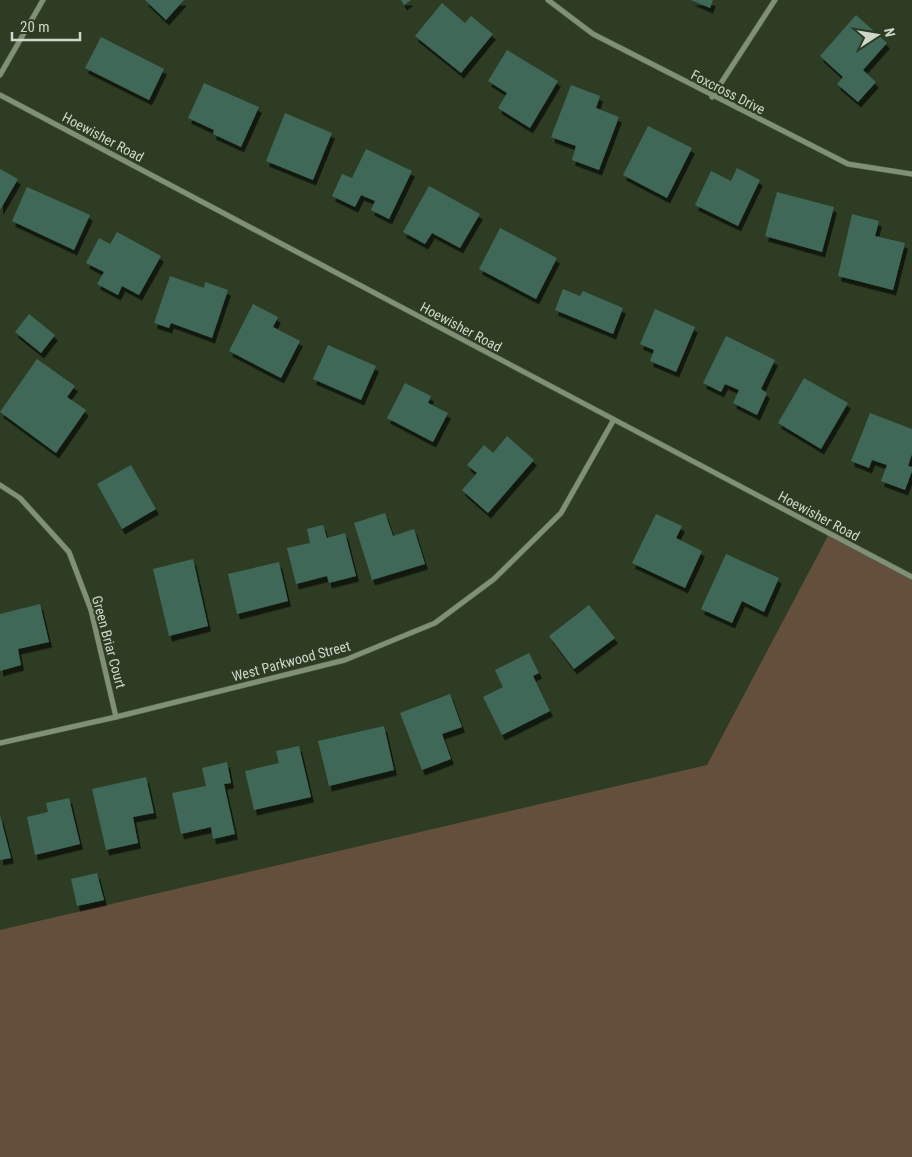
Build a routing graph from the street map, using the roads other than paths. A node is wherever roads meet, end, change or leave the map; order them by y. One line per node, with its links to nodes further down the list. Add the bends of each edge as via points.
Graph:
1 (43, 0): 4 (street)
2 (548, 0): 6 (street, Foxcross Drive, via 592,34)
3 (775, 0): 6 (street)
4 (0, 75)
5 (0, 95): 8 (street, Hoewisher Road)
6 (712, 97): 7 (street, Foxcross Drive, via 848,164)
7 (912, 174)
8 (613, 421): 10 (street, Hoewisher Road); 11 (street, West Parkwood Street, via 561,513 494,579 434,623 345,660)
9 (0, 485): 11 (street, Green Briar Court, via 20,498 68,552 91,610)
10 (912, 578)
11 (116, 718): 12 (street, West Parkwood Street)
12 (0, 743)

